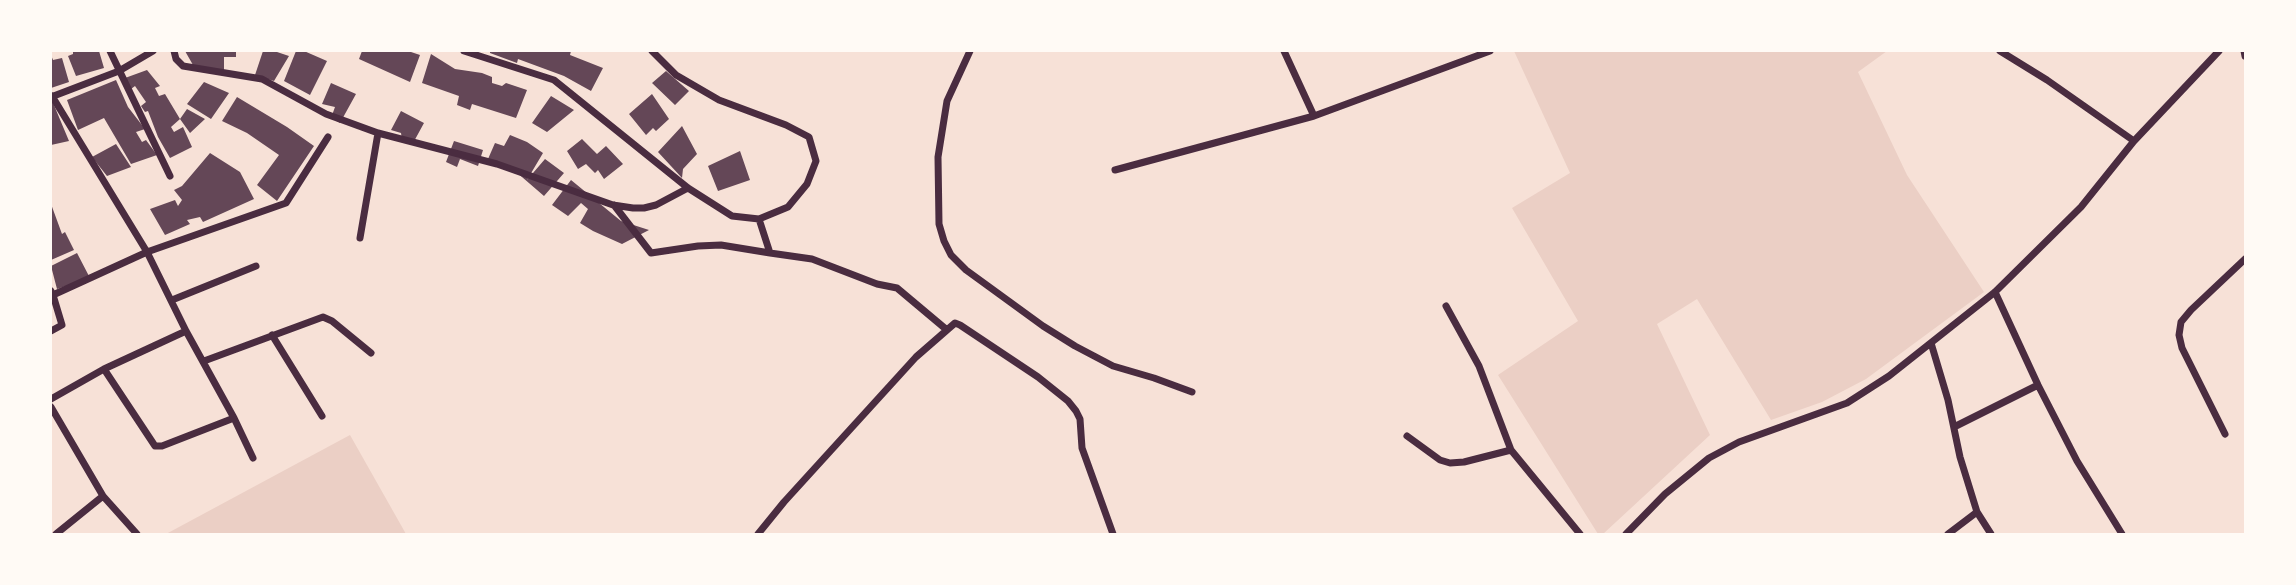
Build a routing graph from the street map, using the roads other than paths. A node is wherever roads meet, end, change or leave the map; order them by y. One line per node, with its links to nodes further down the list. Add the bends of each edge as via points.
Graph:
1 (110, 51): 13 (street)
2 (153, 51): 13 (street)
3 (174, 51): 16 (street, via 183,66 262,79 326,114)
4 (464, 51): 21 (street, via 554,80)
5 (652, 51): 23 (street, via 676,75 708,94 809,137 816,160 807,184 788,207)
6 (970, 51): 42 (street, via 947,101 938,157 939,223 951,255 1074,346 1113,366)
7 (1284, 51): 15 (street)
8 (1490, 51): 15 (street)
9 (2000, 51): 18 (street)
10 (2218, 51): 18 (street)
11 (2244, 51): 12 (street)
12 (2245, 56)
13 (119, 71): 14 (street); 20 (street)
14 (51, 96): 25 (street)
15 (1314, 116): 19 (street)
16 (378, 133): 22 (street, via 497,164); 24 (street)
17 (328, 137): 25 (street, via 286,203)
18 (2134, 141): 29 (street, via 2081,207)
19 (1115, 170)
20 (170, 176)
21 (688, 188): 22 (street, via 644,208); 23 (street, via 732,216)
22 (613, 205): 26 (street, via 651,253 721,245)
23 (759, 219): 26 (street)
24 (360, 238)
25 (147, 252): 30 (street); 31 (street)
26 (770, 253): 33 (street, via 812,259 897,288)
27 (2245, 259): 50 (street, via 2191,310 2181,322 2179,335)
28 (256, 266): 31 (street)
29 (1995, 292): 37 (street); 41 (street)
30 (52, 293): 34 (street, via 62,325)
31 (172, 300): 35 (street)
32 (1446, 306): 52 (street, via 1479,366)
33 (947, 330): 58 (street, via 916,357); 59 (street, via 955,323 960,325 1068,401 1080,419 1082,448)
34 (51, 331)
35 (187, 331): 39 (street); 40 (street)
36 (272, 335): 38 (street, via 323,317); 39 (street); 45 (street)
37 (1931, 343): 47 (street); 61 (street, via 1847,403 1709,458)
38 (370, 353)
39 (204, 361): 46 (street)
40 (104, 369): 43 (street); 46 (street, via 155,446)
41 (2038, 386): 47 (street); 64 (street)
42 (1192, 392)
43 (51, 399)
44 (51, 407): 48 (street)
45 (322, 416)
46 (234, 418): 53 (street)
47 (1954, 427): 55 (street)
48 (61, 428): 49 (street); 54 (street)
49 (51, 432)
50 (2225, 434)
51 (1407, 436): 52 (street, via 1450,463)
52 (1511, 450): 60 (street)
53 (253, 458)
54 (103, 496): 56 (street); 57 (street)
55 (1977, 512): 62 (street); 63 (street)
56 (56, 534)
57 (137, 534)
58 (758, 534)
59 (1113, 534)
60 (1580, 534)
61 (1626, 534)
62 (1948, 534)
63 (1991, 534)
64 (2122, 534)

